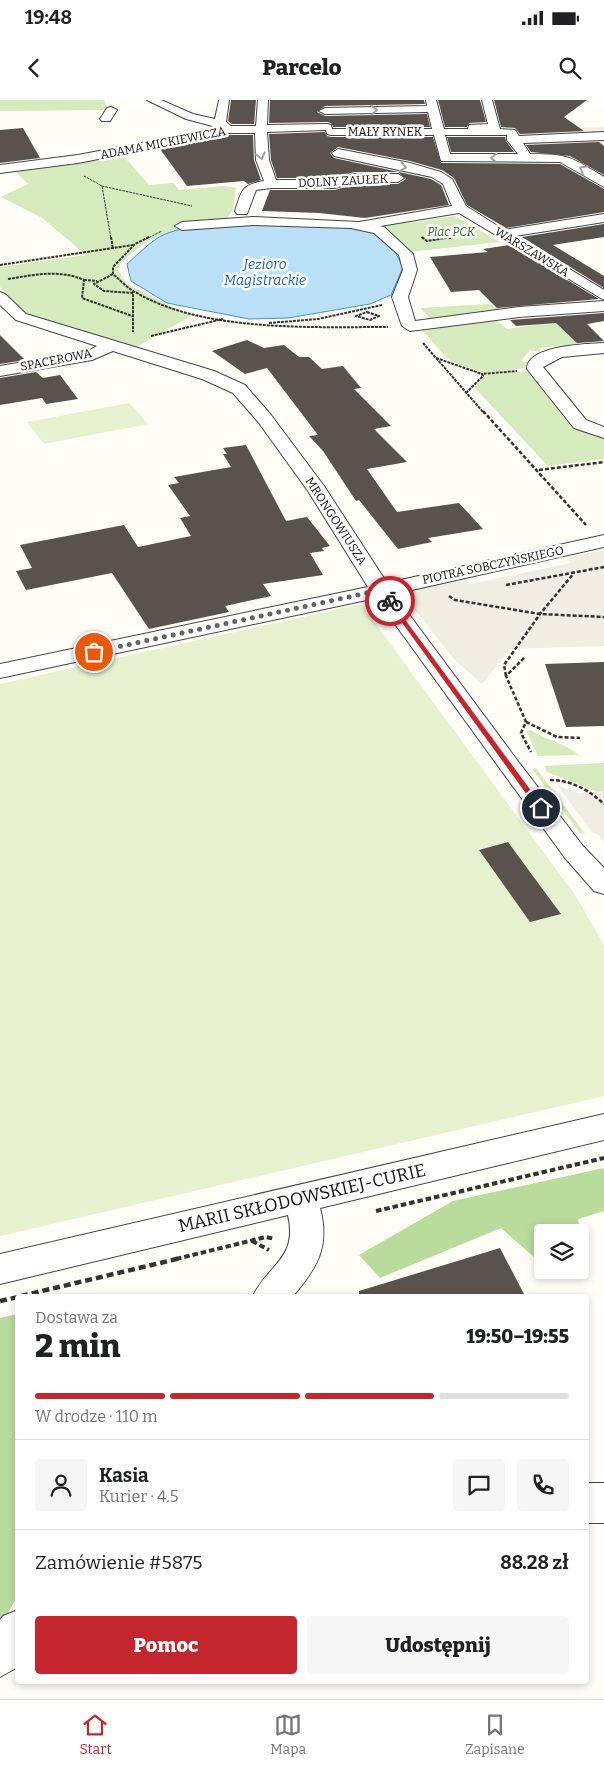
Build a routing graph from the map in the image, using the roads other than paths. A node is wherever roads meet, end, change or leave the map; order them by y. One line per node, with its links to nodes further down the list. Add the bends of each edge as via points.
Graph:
1 (152, 100): 7 (street, via 190,117)
2 (224, 100): 7 (street)
3 (263, 100): 8 (street)
4 (487, 100): 11 (street, via 495,127)
5 (324, 105): 6 (street, one-way to 6); 9 (street)
6 (432, 105): 11 (street)
7 (225, 127): 8 (street, ADAMA MICKIEWICZA); 18 (street, ADAMA MICKIEWICZA, via 78,159)
8 (260, 128): 9 (street, ADAMA MICKIEWICZA); 21 (street, one-way to 21, via 258,146 261,162)
9 (329, 129): 11 (street, MAŁY RYNEK); 17 (street)
10 (156, 132): 12 (street)
11 (439, 133): 14 (street, via 511,132); 14 (street, via 470,142 469,138); 16 (street)
12 (193, 134)
13 (604, 138): 14 (street)
14 (516, 141): 15 (street)
15 (524, 156)
16 (444, 160): 19 (street); 20 (street, one-way to 16, via 560,158)
17 (341, 167): 19 (street, one-way to 19); 19 (street, DOLNY ZAUŁEK, via 354,178); 21 (street, DOLNY ZAUŁEK, via 335,184)
18 (2, 171)
19 (439, 176): 22 (street, via 449,184)
20 (604, 183)
21 (271, 184): 23 (street, DOLNY ZAUŁEK, via 252,187)
22 (461, 209): 25 (street); 27 (street, WARSZAWSKA)
23 (242, 211)
24 (604, 218): 27 (street)
25 (361, 225): 26 (street, via 253,221); 30 (street, via 379,230 406,254 410,270 400,297 410,326 519,312)
26 (182, 226)
27 (502, 234): 28 (street, WARSZAWSKA)
28 (604, 296)
29 (0, 297): 31 (street, MRONGOWIUSZA, via 21,317)
30 (604, 306)
31 (111, 346): 33 (street, SPACEROWA, via 92,355); 36 (street, MRONGOWIUSZA, via 208,375 239,389 304,472)
32 (604, 348): 34 (street, via 555,353 535,365 580,424)
33 (0, 371)
34 (604, 433)
35 (597, 535): 36 (street, PIOTRA SOBCZYŃSKIEGO)
36 (381, 590): 37 (street, PIOTRA SOBCZYŃSKIEGO); 38 (street, MRONGOWIUSZA, via 508,765 574,852)
37 (0, 671)
38 (604, 885)
39 (604, 1126): 40 (street, MARII SKŁODOWSKIEJ-CURIE)
40 (301, 1199): 41 (street, MARII SKŁODOWSKIEJ-CURIE); 42 (street, via 308,1237 306,1249)
41 (0, 1269)
42 (273, 1294)
43 (589, 1503): 44 (street)
44 (604, 1503)
45 (15, 1635): 46 (street)
46 (0, 1655)

